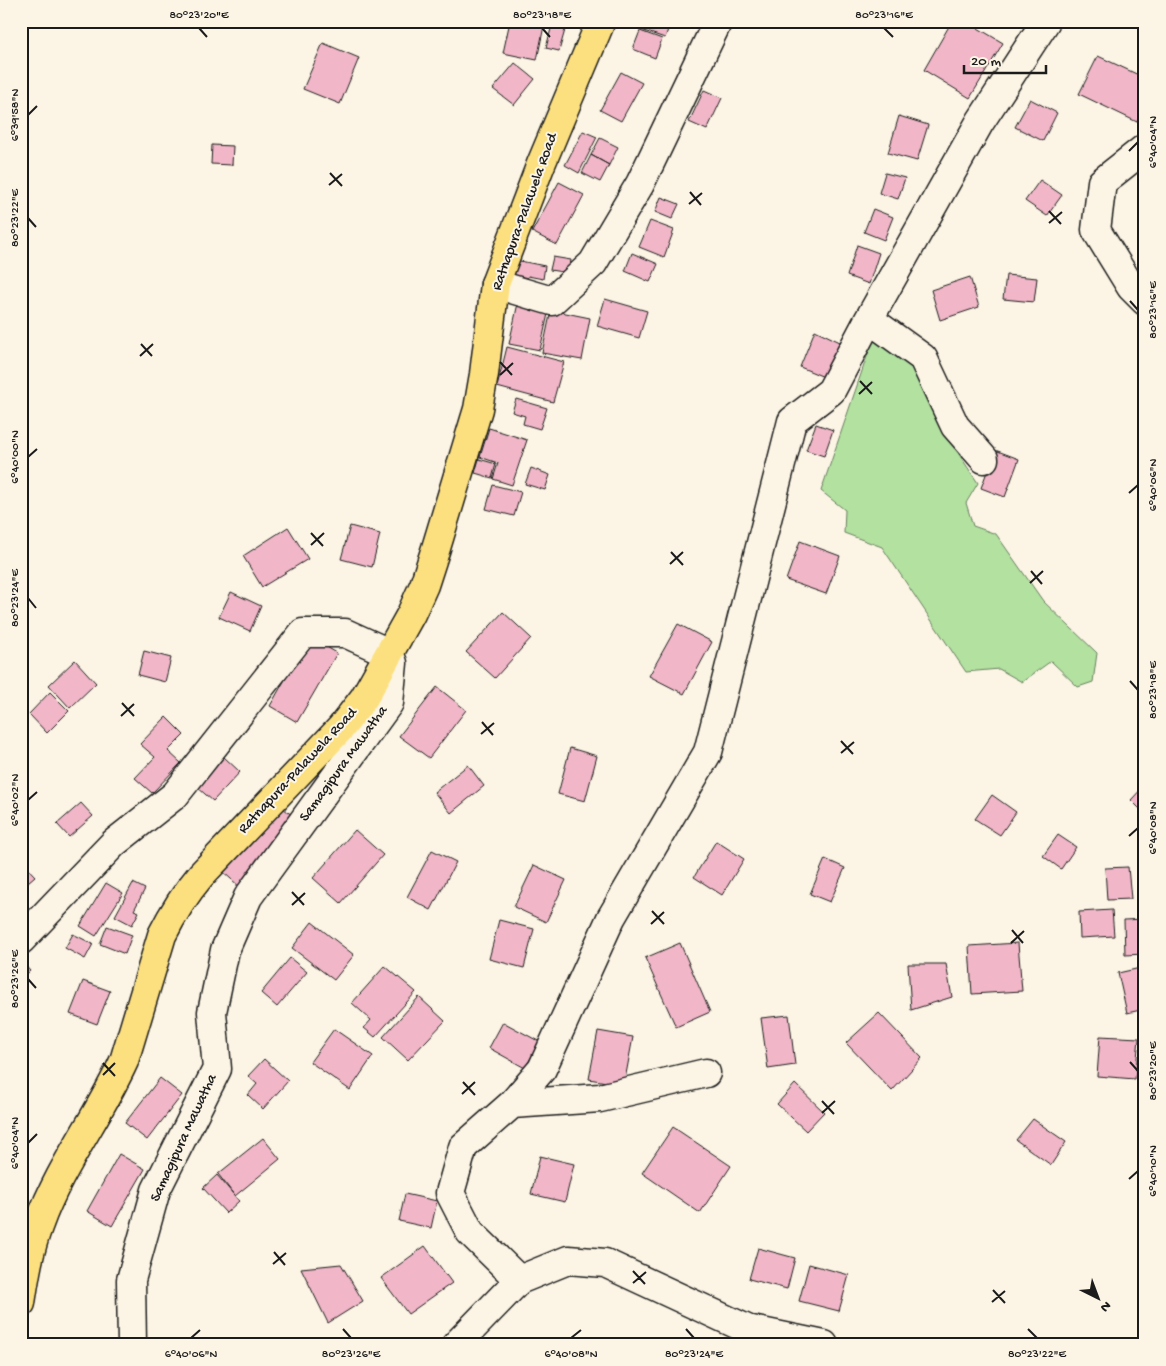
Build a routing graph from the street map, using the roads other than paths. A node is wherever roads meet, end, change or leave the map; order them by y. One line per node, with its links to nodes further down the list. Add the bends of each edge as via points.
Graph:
1 (601, 21): 5 (main road, Ratnapura-Palawela Road)
2 (718, 21): 5 (street, via 640,184 592,263 552,301)
3 (1046, 21): 7 (street, via 980,122)
4 (1145, 148): 6 (street, via 1102,182 1096,230 1131,287)
5 (495, 284): 9 (main road, Ratnapura-Palawela Road, via 478,409 424,585)
6 (1145, 301)
7 (869, 319): 8 (street, via 923,358 955,426); 12 (street, via 831,391 792,421 708,752 610,918 542,1069)
8 (984, 460)
9 (389, 653): 10 (street, via 345,633 303,633 174,795 114,843); 14 (main road, Ratnapura-Palawela Road, via 364,698 341,728 183,896 162,935 124,1061 39,1223 27,1260); 15 (street, Samagipura Mawatha, via 393,663 389,704 248,897 225,950 212,1012 217,1069 156,1190 131,1280)
10 (21, 940)
11 (706, 1073): 12 (street, via 600,1098)
12 (512, 1104): 13 (street, via 462,1147 450,1193 470,1232)
13 (519, 1280): 16 (street); 17 (street, via 568,1260 605,1263 747,1329)
14 (21, 1303)
15 (132, 1345)
16 (456, 1345)
17 (824, 1345)

